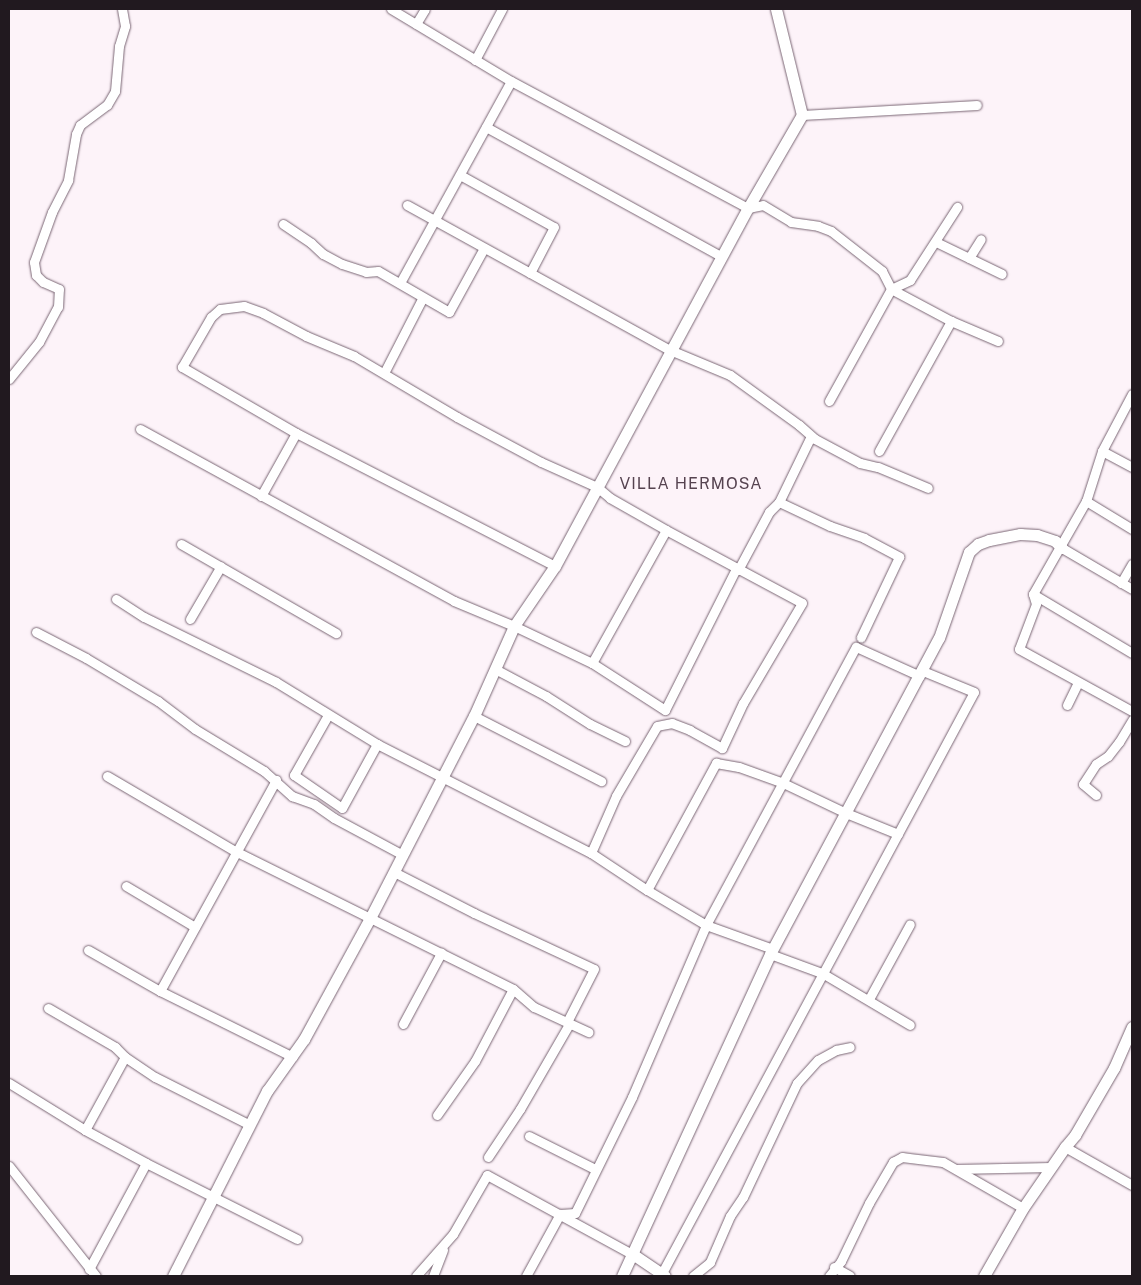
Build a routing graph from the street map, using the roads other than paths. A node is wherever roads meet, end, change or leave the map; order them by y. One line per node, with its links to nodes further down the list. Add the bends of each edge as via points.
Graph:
1 (122, 9): 32 (street, via 125,26 119,46 115,91 107,105 80,125 68,180 52,212 34,262 36,275 59,289 58,307 39,342)
2 (391, 9): 6 (street)
3 (425, 9): 6 (street)
4 (502, 9): 7 (street)
5 (776, 9): 10 (street)
6 (416, 24): 7 (street)
7 (475, 60): 8 (street)
8 (511, 81): 11 (street); 15 (street)
9 (977, 105): 10 (street)
10 (802, 115): 15 (street)
11 (486, 127): 12 (street); 21 (street)
12 (460, 175): 16 (street); 23 (street, via 554,227)
13 (407, 205): 16 (street)
14 (957, 207): 19 (street)
15 (748, 208): 21 (street); 26 (street, via 762,205 791,222 818,226 832,232 882,271)
16 (434, 220): 20 (street); 25 (street)
17 (283, 224): 25 (street, via 342,264 366,272 378,272)
18 (981, 239): 22 (street)
19 (936, 242): 22 (street); 26 (street, via 910,280)
20 (484, 248): 23 (street); 27 (street, via 449,312)
21 (722, 257): 30 (street)
22 (970, 258): 24 (street)
23 (530, 272): 30 (street)
24 (1002, 274)
25 (400, 283): 27 (street)
26 (891, 289): 28 (street); 34 (street)
27 (423, 297): 31 (street)
28 (951, 320): 29 (street); 39 (street)
29 (998, 342)
30 (670, 350): 38 (street, via 730,376); 42 (street)
31 (384, 374): 37 (street, via 264,313 244,306 220,309 210,317 182,367); 42 (street, via 541,462)
32 (9, 379)
33 (1132, 394): 35 (street)
34 (829, 401)
35 (1129, 404): 40 (street)
36 (140, 429): 44 (street)
37 (296, 433): 44 (street); 53 (street)
38 (811, 436): 43 (street, via 860,463); 46 (street)
39 (879, 451)
40 (1102, 451): 41 (street); 45 (street)
41 (1132, 468)
42 (597, 487): 48 (street); 53 (street)
43 (928, 488)
44 (261, 496): 60 (street, via 454,601)
45 (1086, 501): 47 (street); 50 (street)
46 (779, 502): 54 (street, via 769,512); 63 (street, via 899,556)
47 (1132, 528)
48 (666, 530): 54 (street); 65 (street)
49 (181, 544): 52 (street)
50 (1062, 548): 55 (street); 57 (street); 67 (street, via 1046,538 1020,534 989,540 969,552 939,638)
51 (1132, 564): 55 (street)
52 (221, 566): 59 (street); 62 (street)
53 (555, 566): 60 (street)
54 (737, 570): 65 (street, via 665,710); 85 (street, via 802,603 743,703 722,748 672,723 657,726 616,796)
55 (1121, 583): 56 (street)
56 (1132, 589)
57 (1034, 594): 64 (street); 68 (street, via 1036,604 1019,649)
58 (116, 600): 71 (street, via 276,682)
59 (190, 619)
60 (514, 626): 65 (street); 66 (street)
61 (36, 632): 78 (street, via 158,701 195,729)
62 (336, 633)
63 (861, 637)
64 (1132, 653)
65 (592, 663)
66 (495, 669): 72 (street); 74 (street)
67 (922, 674): 80 (street, via 856,646); 82 (street); 83 (street, via 974,692)
68 (1078, 682): 69 (street); 70 (street)
69 (1067, 705)
70 (1132, 711)
71 (328, 715): 75 (street); 75 (street, via 294,775 342,808)
72 (474, 716): 77 (street); 79 (street)
73 (1132, 720): 81 (street, via 1119,742 1108,756 1096,764 1083,784)
74 (625, 741)
75 (377, 744): 77 (street)
76 (107, 776): 84 (street)
77 (443, 777): 85 (street); 86 (street)
78 (276, 780): 84 (street); 86 (street, via 292,796 314,804)
79 (601, 781)
80 (781, 782): 82 (street); 89 (street, via 739,767 716,763); 92 (street)
81 (1096, 795)
82 (846, 814): 83 (street); 95 (street)
83 (898, 834): 97 (street)
84 (235, 851): 90 (street); 93 (street)
85 (591, 852): 89 (street)
86 (403, 855): 87 (street)
87 (394, 872): 90 (street); 102 (street, via 594,969)
88 (126, 886): 93 (street)
89 (646, 890): 92 (street)
90 (370, 918): 96 (street); 108 (street)
91 (910, 924): 100 (street)
92 (706, 925): 95 (street); 120 (street, via 632,1096)
93 (195, 927): 99 (street)
94 (88, 950): 99 (street)
95 (772, 951): 97 (street); 128 (street)
96 (441, 953): 98 (street); 103 (street)
97 (822, 974): 100 (street); 131 (street)
98 (513, 989): 102 (street, via 534,1007); 111 (street, via 475,1061)
99 (160, 991): 108 (street)
100 (870, 999): 104 (street)
101 (48, 1008): 109 (street, via 115,1047)
102 (568, 1023): 106 (street); 116 (street, via 520,1109)
103 (404, 1024)
104 (910, 1025)
105 (1132, 1027): 115 (street, via 1114,1068 1075,1135)
106 (588, 1032)
107 (850, 1047): 138 (street, via 818,1060 797,1083 710,1262)
108 (293, 1057): 112 (street, via 267,1091)
109 (125, 1058): 112 (street); 113 (street)
110 (9, 1083): 113 (street)
111 (437, 1115)
112 (250, 1125): 123 (street)
113 (85, 1130): 117 (street)
114 (529, 1136): 120 (street)
115 (1065, 1146): 119 (street); 122 (street)
116 (488, 1158)
117 (146, 1163): 123 (street); 130 (street)
118 (9, 1166): 130 (street)
119 (1051, 1167): 121 (street); 124 (street)
120 (595, 1169): 125 (street, via 574,1213)
121 (956, 1169): 124 (street); 129 (street, via 943,1162 921,1158 902,1157 894,1162 869,1203 841,1261)
122 (1132, 1185)
123 (213, 1197): 126 (street); 133 (street)
124 (1023, 1208): 141 (street)
125 (560, 1214): 127 (street, via 487,1175); 128 (street); 136 (street)
126 (297, 1239)
127 (444, 1248): 134 (street); 135 (street)
128 (634, 1255): 131 (street); 137 (street)
129 (834, 1267): 139 (street); 140 (street)
130 (89, 1268): 132 (street)
131 (664, 1275)
132 (96, 1276)
133 (172, 1276)
134 (416, 1276)
135 (433, 1276)
136 (526, 1276)
137 (622, 1276)
138 (693, 1276)
139 (829, 1276)
140 (850, 1276)
141 (984, 1276)

